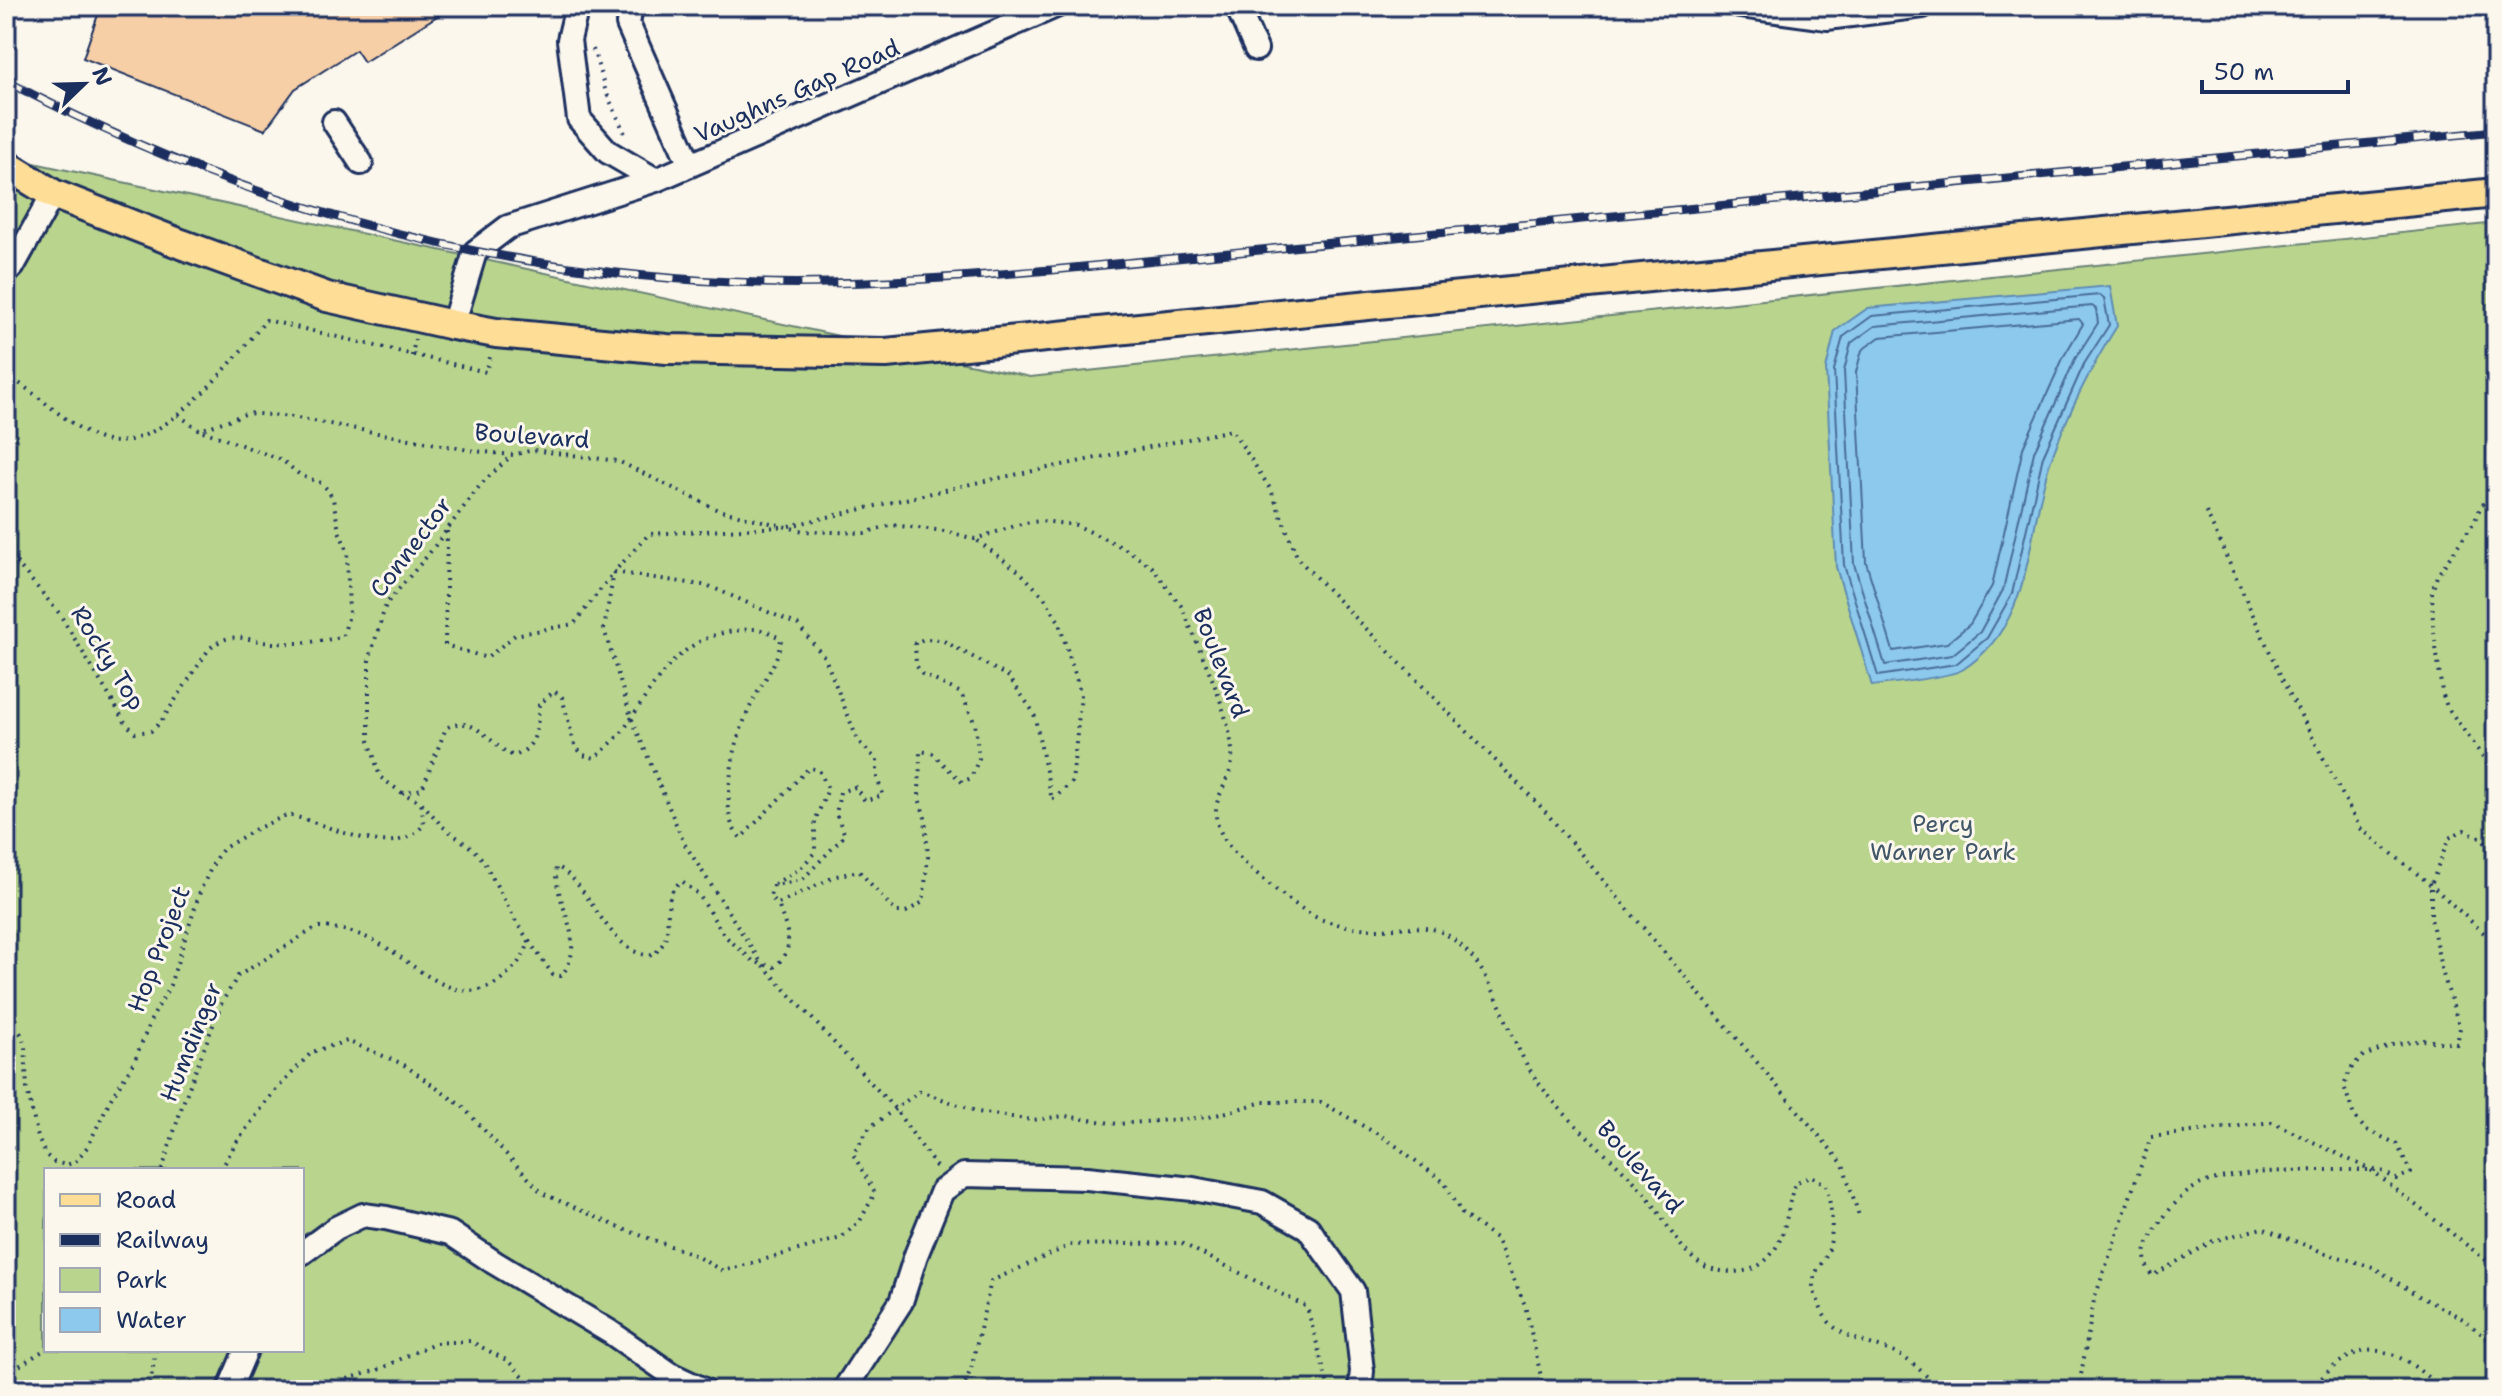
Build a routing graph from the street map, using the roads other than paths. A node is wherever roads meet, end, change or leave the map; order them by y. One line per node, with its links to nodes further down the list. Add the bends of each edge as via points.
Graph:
1 (577, 6): 12 (street, via 569,40 579,119 608,152)
2 (631, 6): 11 (street, Vaughns Gap Road, via 628,24)
3 (1056, 6): 11 (street, Vaughns Gap Road)
4 (1237, 6): 7 (street)
5 (1740, 6): 6 (street, via 1827,18)
6 (1923, 6)
7 (1256, 49)
8 (334, 122): 9 (street)
9 (361, 163)
10 (6, 165): 14 (main road)
11 (690, 165): 12 (street, Vaughns Gap Road)
12 (656, 180): 16 (street, Vaughns Gap Road, via 508,227 475,252)
13 (2496, 193): 16 (main road, via 886,353 667,349)
14 (53, 194): 15 (street); 16 (main road, via 327,297)
15 (6, 273)
16 (453, 325)
17 (304, 1252): 20 (street, via 363,1215 450,1233 672,1375)
18 (245, 1352): 19 (street)
19 (229, 1390)
20 (704, 1390)
21 (844, 1390): 22 (street, via 901,1302 942,1191 964,1175 1193,1189 1262,1202 1308,1228 1353,1291)
22 (1360, 1390)

